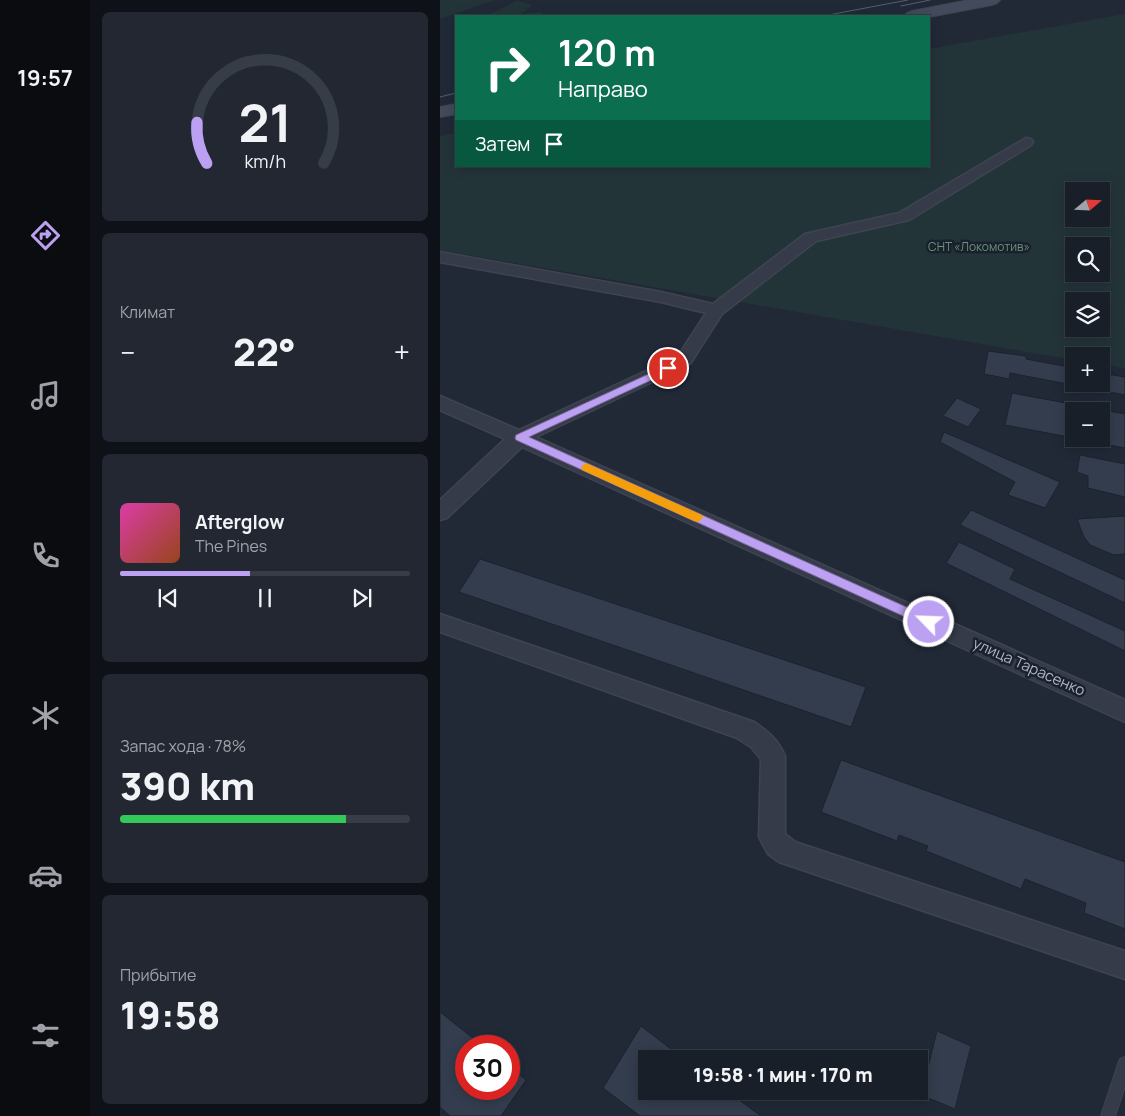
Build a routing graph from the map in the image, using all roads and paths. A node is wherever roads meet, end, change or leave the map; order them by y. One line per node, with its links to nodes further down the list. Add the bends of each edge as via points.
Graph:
1 (992, 0): 2 (main road)
2 (917, 15)
3 (455, 109): 4 (main road)
4 (440, 112)
5 (1026, 142): 7 (street, via 904,217 811,237)
6 (440, 257): 7 (street, via 662,296)
7 (716, 310): 9 (street, via 684,360)
8 (440, 402): 9 (street, улица Тарасенко)
9 (520, 438): 10 (street); 12 (street, улица Тарасенко)
10 (440, 512)
11 (440, 623): 13 (street, via 744,730 760,739 773,756 772,837 777,846 788,853)
12 (1125, 711)
13 (1125, 965)
14 (1125, 1064): 15 (lane)
15 (1108, 1116)

